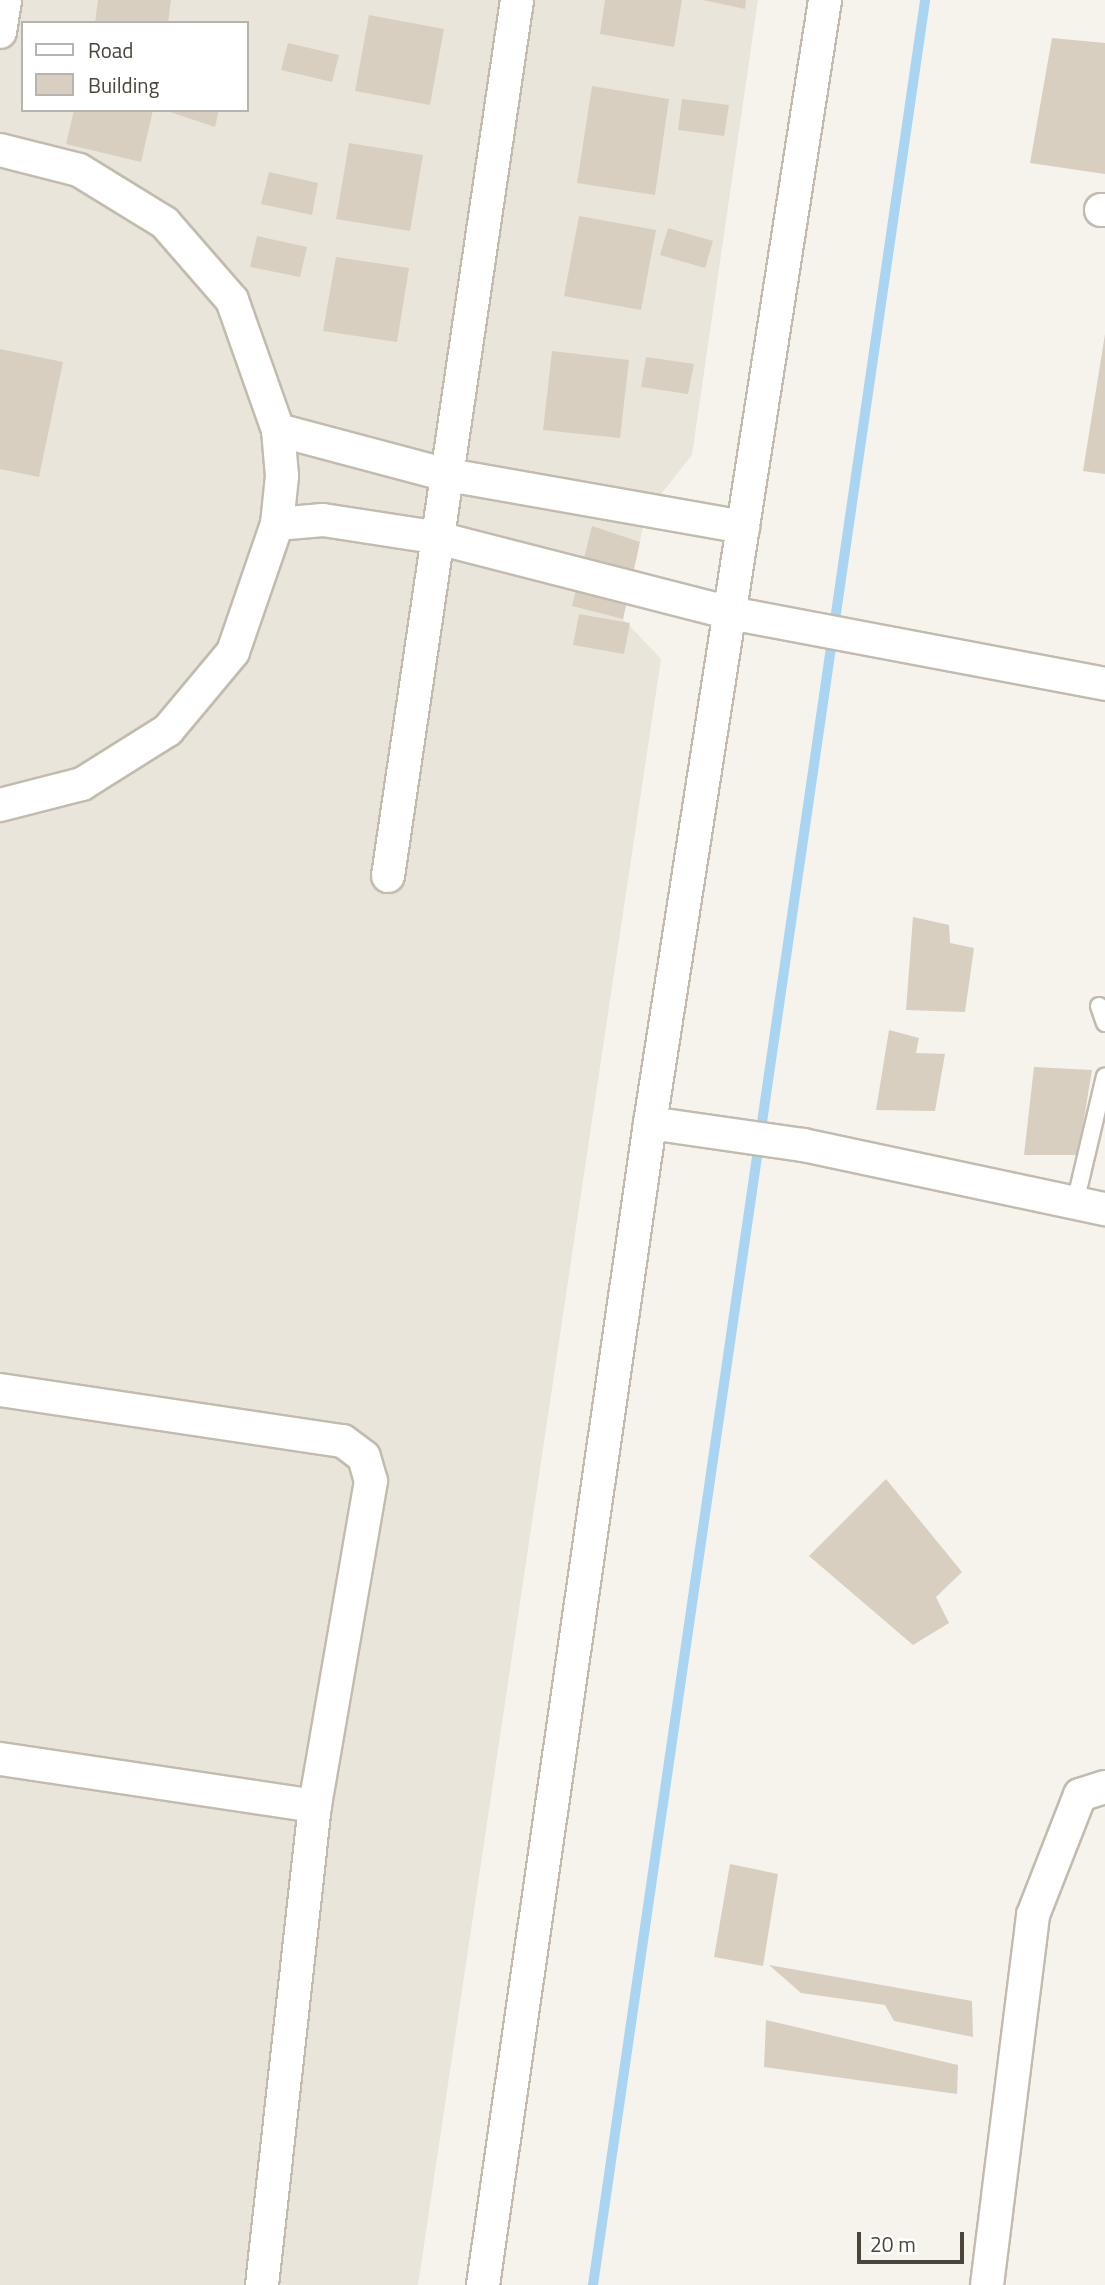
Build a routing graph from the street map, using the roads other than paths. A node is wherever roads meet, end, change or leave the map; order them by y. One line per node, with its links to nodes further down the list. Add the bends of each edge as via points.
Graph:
1 (5, 0): 4 (street)
2 (517, 0): 7 (street)
3 (825, 0): 9 (street)
4 (0, 32)
5 (0, 150): 6 (street, via 79,170 165,223 232,300)
6 (278, 430): 7 (street); 8 (street, via 282,476)
7 (443, 474): 9 (street); 10 (street)
8 (277, 524): 10 (street, via 323,520); 13 (street, via 233,652 168,730 82,784)
9 (743, 527): 11 (street)
10 (434, 537): 11 (street); 14 (street)
11 (730, 613): 12 (street); 18 (street)
12 (1105, 684)
13 (0, 805)
14 (388, 876)
15 (1099, 1006): 16 (lane)
16 (1105, 1023)
17 (1105, 1076): 19 (lane)
18 (650, 1124): 19 (street, via 745,1134); 25 (street)
19 (1090, 1206)
20 (0, 1390): 23 (street, via 342,1441 364,1457 371,1481)
21 (0, 1759): 23 (street)
22 (1105, 1787): 26 (street, via 1080,1795 1033,1916)
23 (315, 1806): 24 (street)
24 (262, 2285)
25 (483, 2285)
26 (986, 2285)

